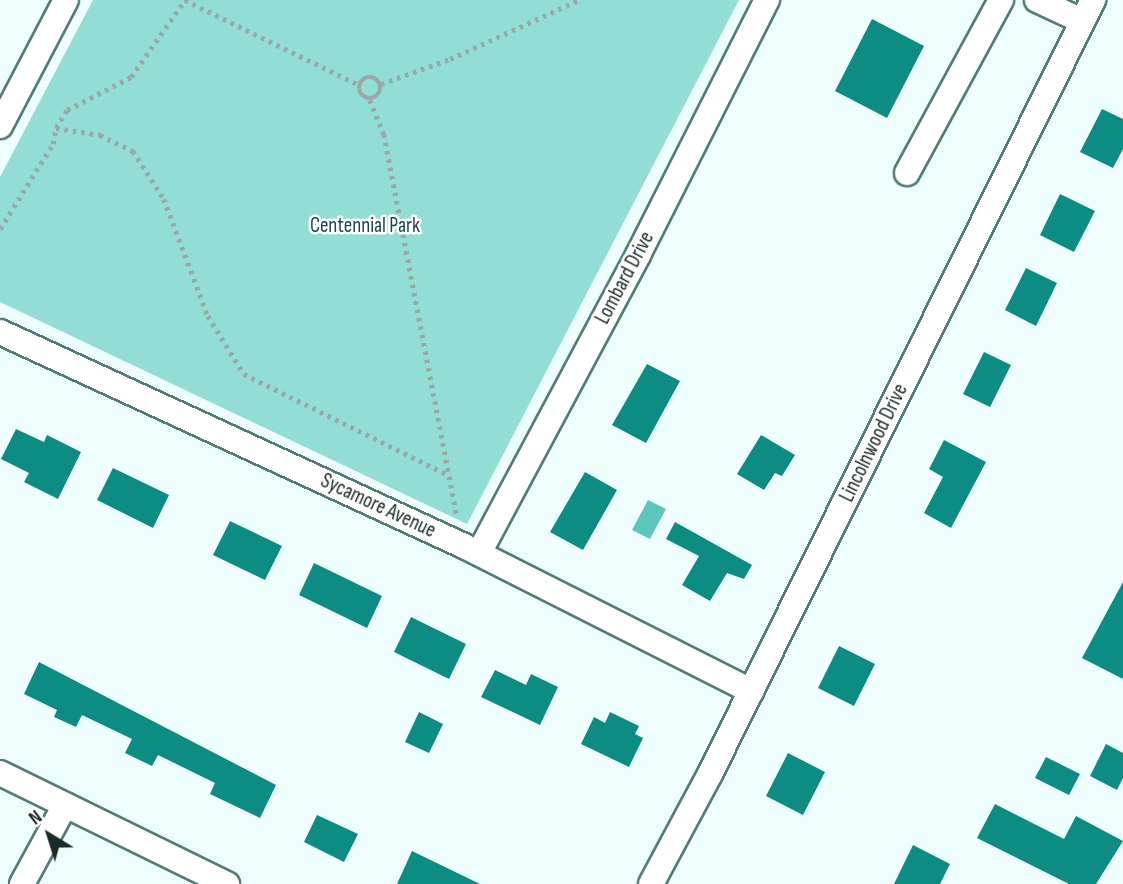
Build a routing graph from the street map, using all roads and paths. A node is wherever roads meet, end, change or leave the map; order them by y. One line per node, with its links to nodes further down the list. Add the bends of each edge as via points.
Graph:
1 (66, 0): 11 (street)
2 (185, 0): 9 (path); 12 (path, via 155,49 131,77 67,110)
3 (579, 0): 8 (path)
4 (766, 0): 17 (street, Lombard Drive)
5 (1001, 0): 13 (street)
6 (1037, 0): 7 (street)
7 (1088, 10): 18 (street, Lincolnwood Drive)
8 (381, 84): 9 (path, via 370,76); 10 (path, via 378,97)
9 (359, 85): 10 (path, via 359,92)
10 (370, 100): 16 (path, via 384,134)
11 (0, 126)
12 (56, 128): 14 (path, via 53,144); 16 (path, via 100,135 133,151 164,200 208,316 244,374)
13 (906, 173)
14 (0, 229)
15 (0, 332): 17 (street, Sycamore Avenue)
16 (448, 475): 17 (path)
17 (471, 550): 18 (street, Sycamore Avenue)
18 (751, 691): 23 (street, Lincolnwood Drive)
19 (0, 773): 20 (street)
20 (65, 805): 21 (street); 22 (street)
21 (22, 884)
22 (227, 884)
23 (651, 884)

